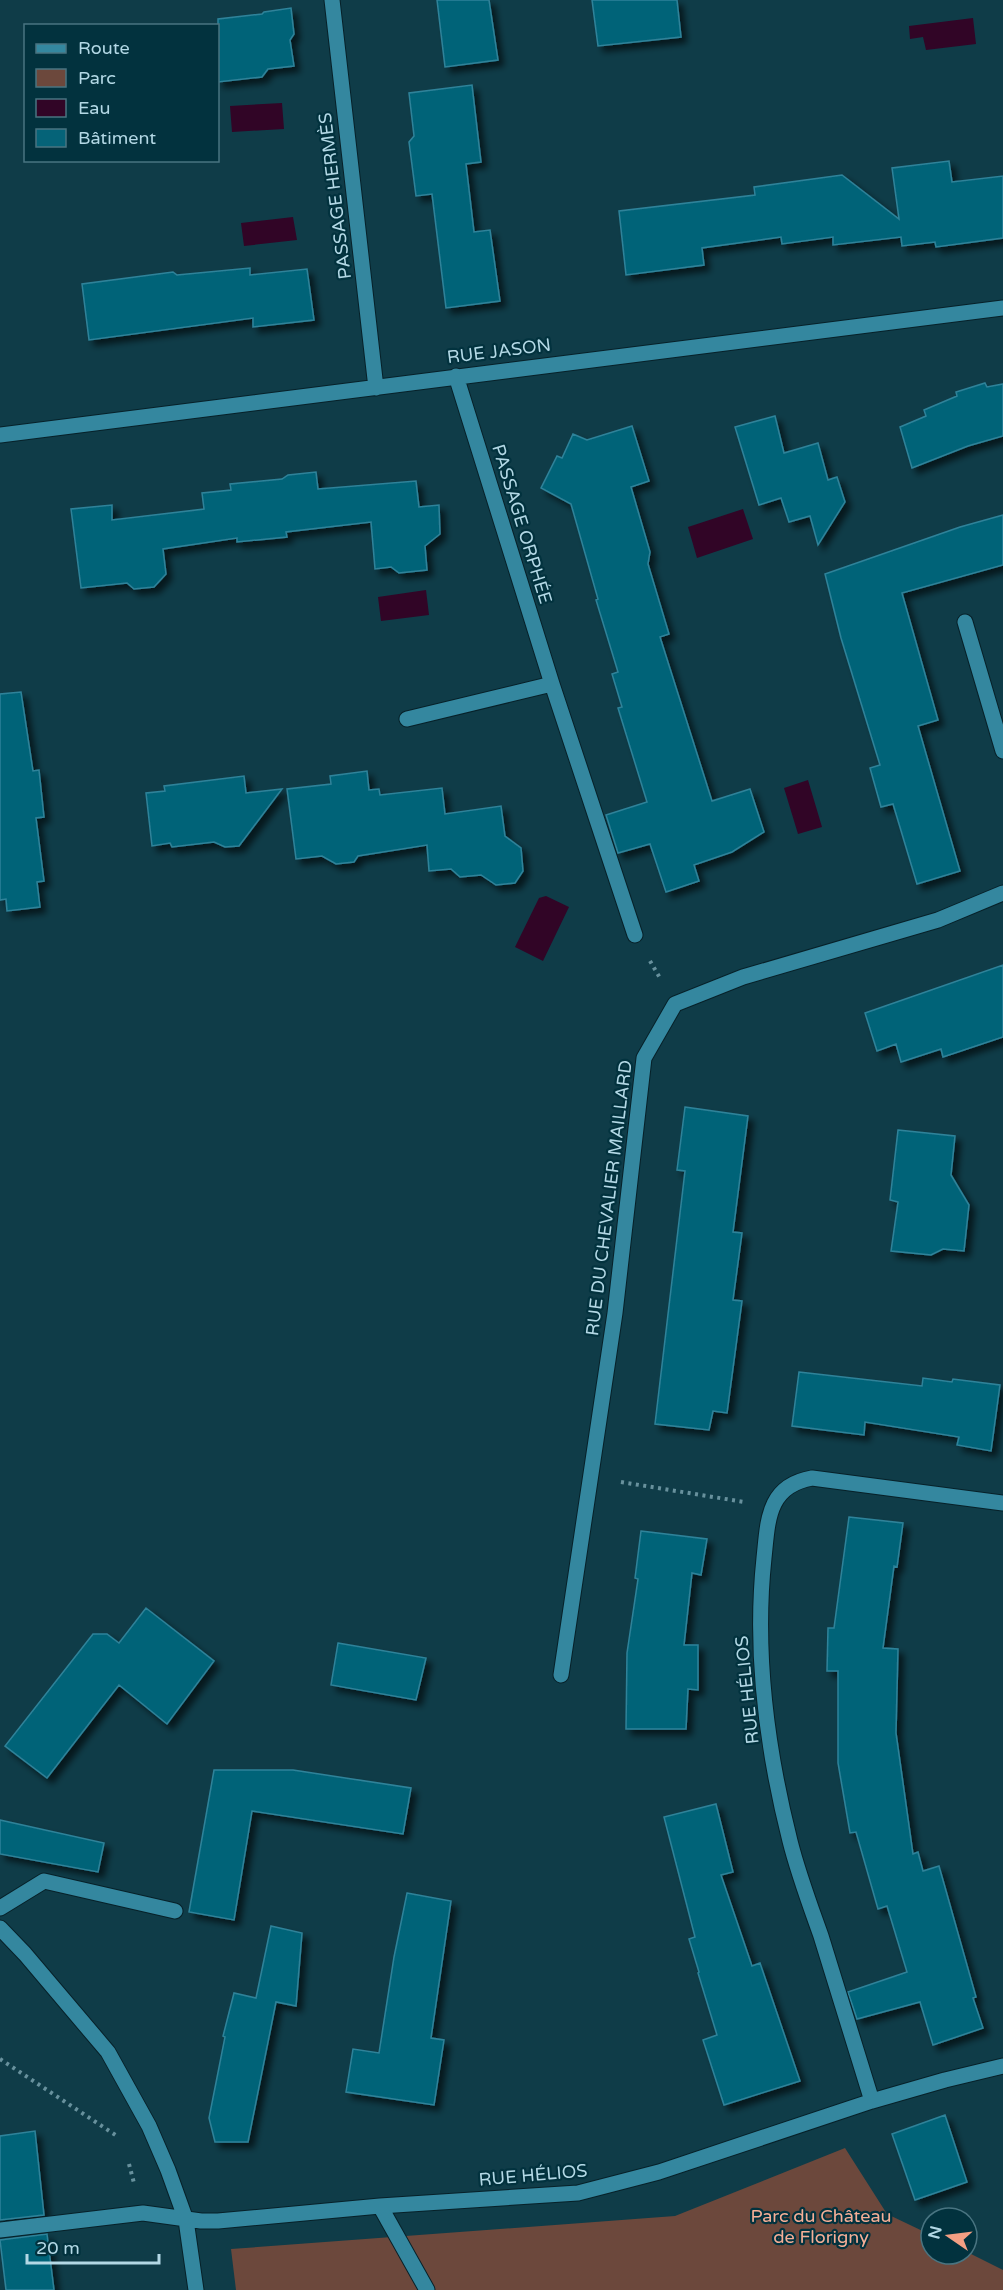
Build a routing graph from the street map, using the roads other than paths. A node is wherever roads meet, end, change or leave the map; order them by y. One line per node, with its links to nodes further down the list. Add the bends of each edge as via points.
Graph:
1 (332, 0): 4 (street, PASSAGE HERMÈS)
2 (1003, 308): 3 (street, RUE JASON)
3 (456, 376): 4 (street, RUE JASON); 7 (street, PASSAGE ORPHÉE)
4 (376, 388): 5 (street, RUE JASON)
5 (0, 435)
6 (965, 622): 9 (street)
7 (552, 684): 8 (street); 11 (street, PASSAGE ORPHÉE)
8 (407, 719)
9 (1003, 751)
10 (1003, 893): 13 (street, RUE DU CHEVALIER MAILLARD, via 938,920 743,977 675,1004 644,1058 615,1312)
11 (635, 934)
12 (1003, 1503): 18 (street, RUE HÉLIOS, via 812,1479 797,1481 781,1491 771,1507 760,1600 761,1662 779,1790 790,1843)
13 (561, 1675)
14 (0, 1908): 15 (street, via 44,1881)
15 (175, 1911)
16 (0, 1928): 20 (street, via 108,2052 149,2126)
17 (1003, 2066): 18 (street, RUE HÉLIOS)
18 (872, 2101): 19 (street, RUE HÉLIOS, via 659,2172 578,2193)
19 (380, 2206): 20 (street, RUE HÉLIOS, via 218,2221); 23 (street)
20 (186, 2220): 21 (street, RUE HÉLIOS, via 143,2213); 22 (street)
21 (0, 2230)
22 (196, 2290)
23 (427, 2290)

